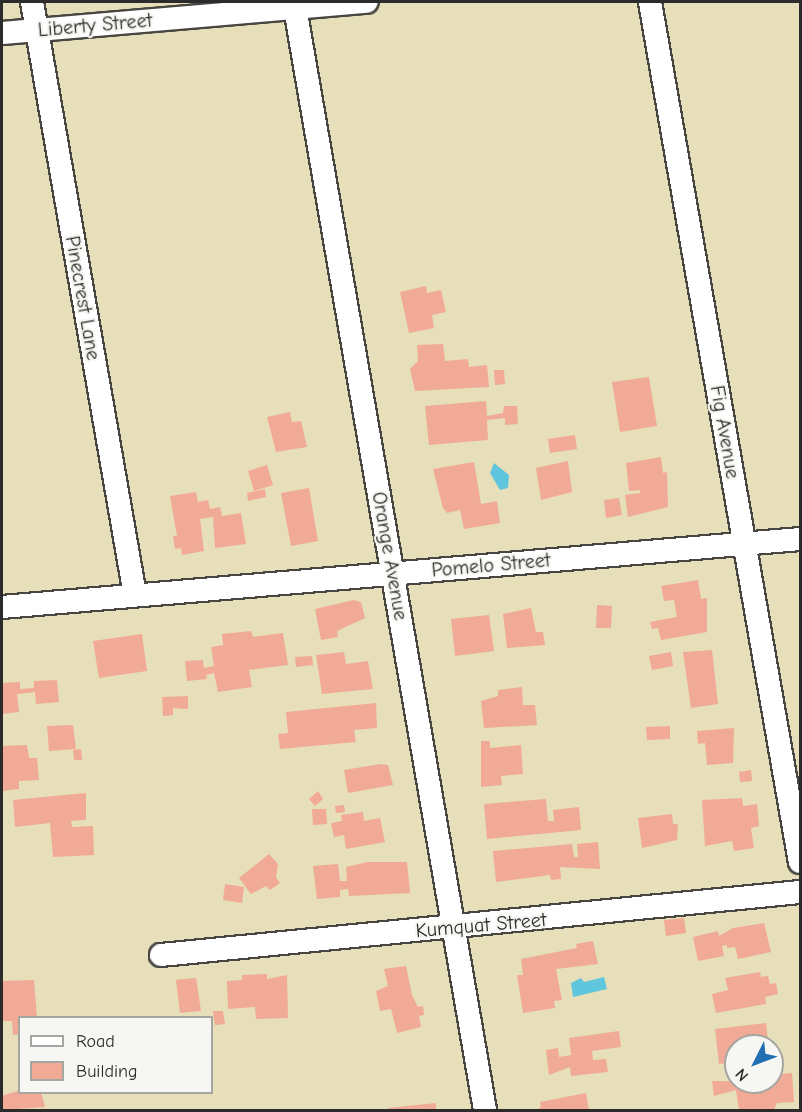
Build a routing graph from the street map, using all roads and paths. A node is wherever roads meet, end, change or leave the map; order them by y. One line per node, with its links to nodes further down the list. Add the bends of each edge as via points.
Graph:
1 (32, 2): 5 (street, Pinecrest Lane)
2 (367, 2): 4 (street, Liberty Street)
3 (650, 2): 8 (street, Fig Avenue)
4 (294, 5): 5 (street, Liberty Street); 9 (street, Orange Avenue)
5 (37, 30): 6 (street, Liberty Street); 10 (street, Pinecrest Lane)
6 (2, 33)
7 (801, 539): 8 (street, Pomelo Street)
8 (744, 544): 9 (street, Pomelo Street); 12 (street, Fig Avenue)
9 (393, 573): 10 (street, Pomelo Street); 14 (street, Orange Avenue)
10 (135, 595): 11 (street, Pomelo Street)
11 (2, 607)
12 (801, 862)
13 (801, 892): 14 (street, Kumquat Street)
14 (453, 928): 15 (street, Kumquat Street); 16 (street, Orange Avenue)
15 (161, 955)
16 (485, 1110)

